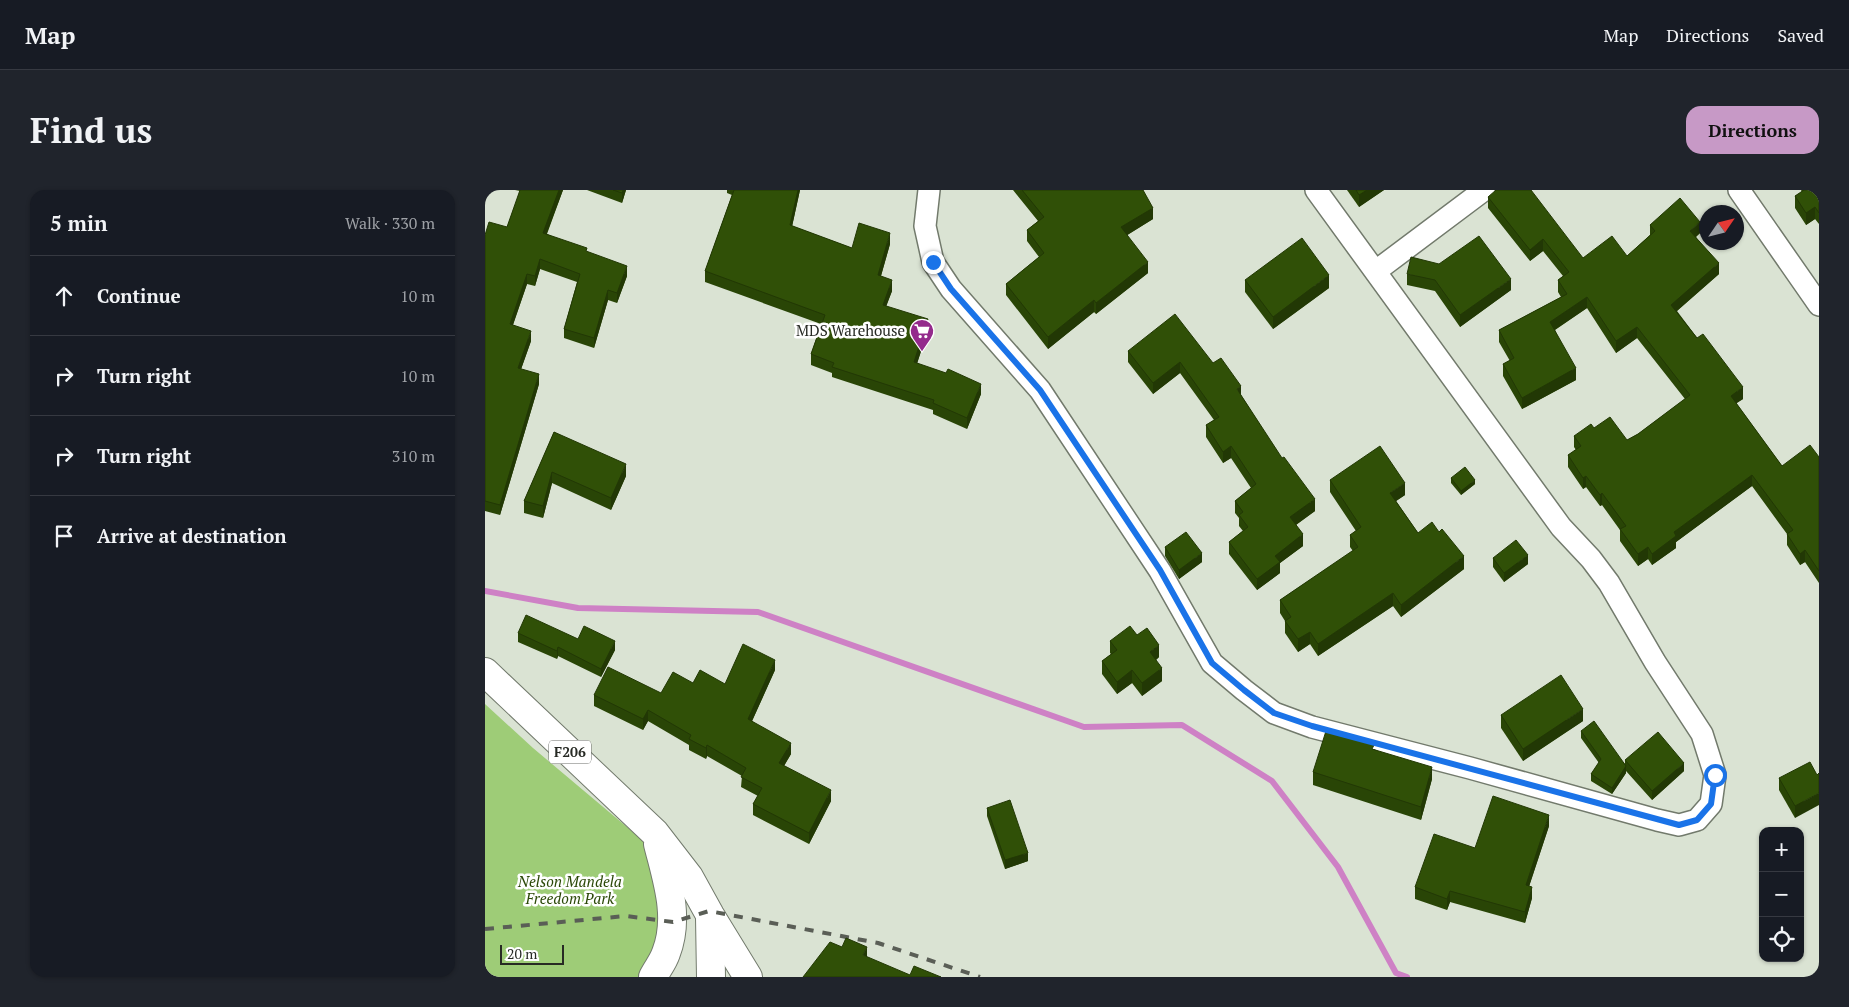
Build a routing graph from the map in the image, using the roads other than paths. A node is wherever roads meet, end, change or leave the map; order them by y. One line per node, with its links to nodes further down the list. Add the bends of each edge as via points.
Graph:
1 (929, 190): 5 (street, via 925,226 933,262 951,289 1040,390 1160,570 1212,663 1244,690 1274,713 1312,726 1657,820 1679,825 1697,820 1711,804 1715,775 1702,734 1609,583 1561,527)
2 (1316, 190): 5 (street)
3 (1484, 190): 5 (street)
4 (1739, 190): 6 (street)
5 (1376, 271)
6 (1819, 305)
7 (485, 672): 8 (main road, F206)
8 (655, 832): 9 (main road, F206, via 689,877); 10 (main road, via 670,889 673,922 665,955)
9 (710, 915): 11 (main road, F206); 12 (main road, F206)
10 (653, 977)
11 (711, 977)
12 (748, 977)

